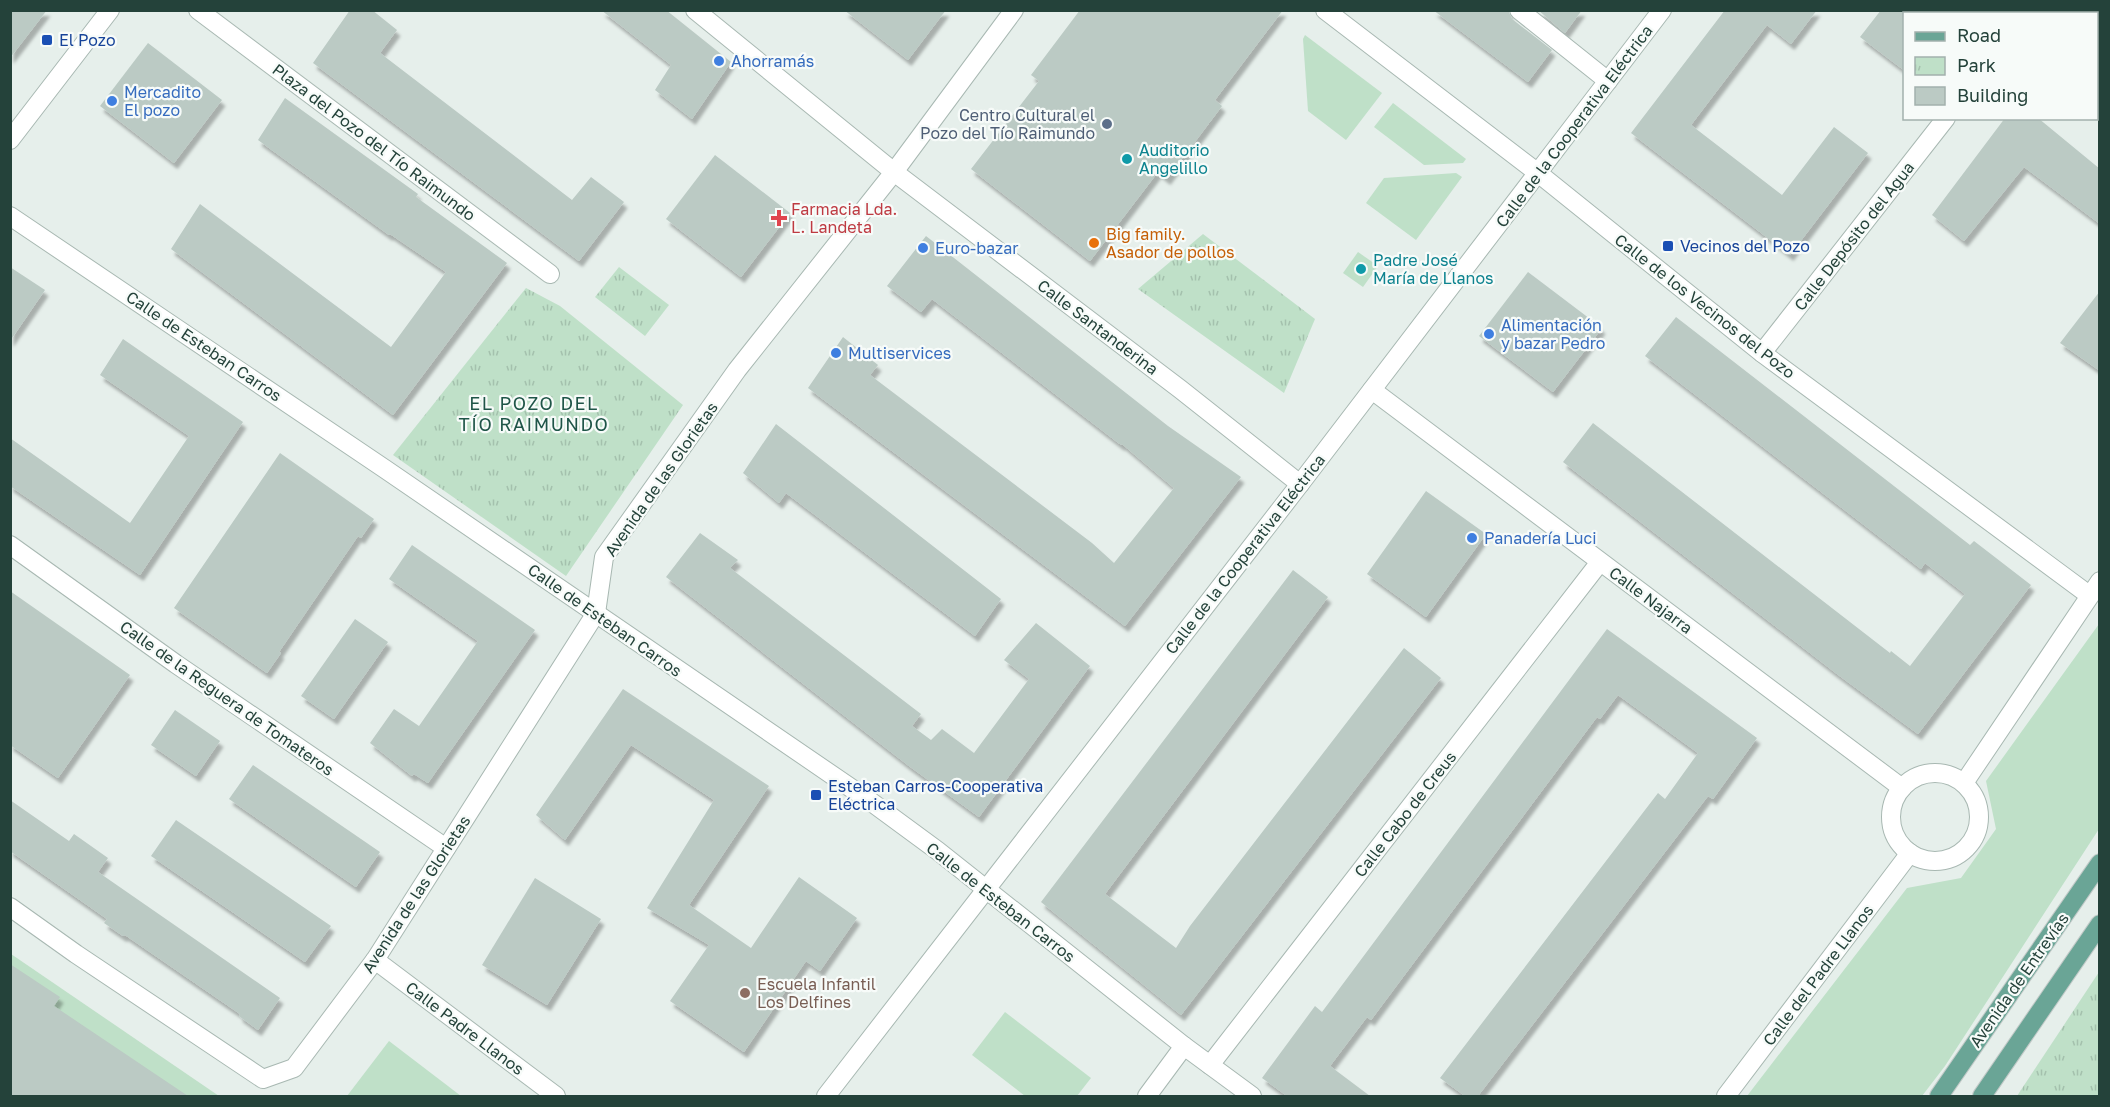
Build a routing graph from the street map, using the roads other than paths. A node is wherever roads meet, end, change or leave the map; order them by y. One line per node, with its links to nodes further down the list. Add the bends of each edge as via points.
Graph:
1 (110, 10): 10 (street)
2 (198, 10): 14 (street, Plaza del Pozo del Tío Raimundo)
3 (695, 10): 11 (street)
4 (1014, 10): 11 (street, Avenida de las Glorietas)
5 (1325, 10): 12 (street, Calle de los Vecinos del Pozo)
6 (1519, 10): 8 (street)
7 (1662, 10): 8 (street, Calle de la Cooperativa Eléctrica)
8 (1608, 81): 12 (street, Calle de la Cooperativa Eléctrica)
9 (1944, 120): 15 (street, Calle Depósito del Agua)
10 (10, 140)
11 (894, 172): 17 (street, Calle Santanderina); 21 (street, Avenida de las Glorietas, via 737,370 604,557)
12 (1538, 173): 15 (street, Calle de los Vecinos del Pozo); 16 (street, Calle de la Cooperativa Eléctrica)
13 (10, 216): 21 (street, Calle de Esteban Carros)
14 (550, 274)
15 (1762, 353): 20 (street, Calle de los Vecinos del Pozo)
16 (1372, 390): 17 (street, Calle de la Cooperativa Eléctrica); 19 (street, Calle Najarra)
17 (1300, 484): 27 (street, Calle de la Cooperativa Eléctrica)
18 (10, 545): 24 (street, Calle de la Reguera de Tomateros)
19 (1600, 562): 23 (street, Calle Najarra); 32 (street, Calle Cabo de Creus)
20 (2095, 589): 22 (street)
21 (596, 613): 24 (street, Avenida de las Glorietas); 27 (street, Calle de Esteban Carros, via 870,801)
22 (1964, 783): 23 (street, via 1931,773); 25 (street, via 1979,810 1978,828 1971,844 1958,855 1941,861 1925,861)
23 (1902, 788): 25 (street, via 1892,807 1892,823 1898,841)
24 (446, 848): 30 (street, Avenida de las Glorietas)
25 (1910, 854): 37 (street, Calle del Padre Llanos)
26 (2100, 863): 38 (main road, Avenida de Entrevías)
27 (986, 890): 31 (street, Calle de Esteban Carros); 34 (street, Calle de la Cooperativa Eléctrica)
28 (10, 907): 30 (street, Avenida de las Glorietas, via 263,1079 294,1068)
29 (2100, 924): 39 (main road, Avenida de Entrevías)
30 (375, 960): 33 (street, Calle Padre Llanos)
31 (1184, 1046): 32 (street, Calle de Esteban Carros); 35 (street)
32 (1210, 1065): 36 (street, Calle de Esteban Carros)
33 (555, 1096)
34 (826, 1096)
35 (1147, 1096)
36 (1252, 1096)
37 (1726, 1096)
38 (1939, 1096)
39 (1982, 1096)

